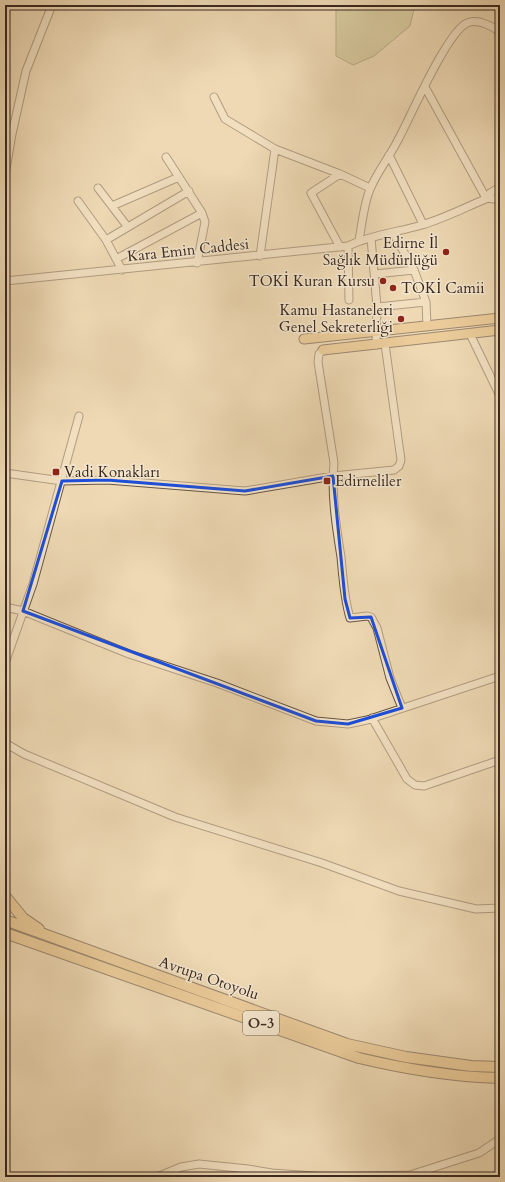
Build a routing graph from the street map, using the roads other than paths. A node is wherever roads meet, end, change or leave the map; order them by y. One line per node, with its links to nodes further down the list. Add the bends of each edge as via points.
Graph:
1 (52, 5): 9 (street, via 26,71)
2 (500, 32): 3 (street, via 478,21 462,25 440,56)
3 (426, 87): 6 (street); 15 (street)
4 (214, 97): 5 (street, via 225,119)
5 (275, 149): 8 (street); 27 (street)
6 (390, 155): 13 (street); 20 (street)
7 (166, 157): 10 (street)
8 (340, 174): 13 (street); 26 (street, via 311,193)
9 (5, 175)
10 (179, 177): 14 (street); 18 (street)
11 (500, 187): 15 (street)
12 (98, 188): 18 (street)
13 (370, 188): 25 (street)
14 (189, 191): 19 (street); 21 (street)
15 (487, 198): 16 (street); 20 (street, Kara Emin Caddesi)
16 (500, 198)
17 (78, 201): 24 (street)
18 (112, 206): 21 (street)
19 (202, 213): 28 (street); 29 (street, via 205,222)
20 (423, 224): 22 (street, Kara Emin Caddesi)
21 (127, 226): 24 (street)
22 (393, 233): 23 (street, Kara Emin Caddesi); 31 (street)
23 (371, 238): 25 (street, Kara Emin Caddesi); 32 (street)
24 (106, 240): 28 (street)
25 (359, 240): 26 (street, Kara Emin Caddesi)
26 (344, 247): 27 (street, Kara Emin Caddesi); 34 (street)
27 (260, 256): 29 (street, Kara Emin Caddesi)
28 (116, 259): 30 (street)
29 (197, 262): 30 (street, Kara Emin Caddesi)
30 (122, 270): 33 (street, Kara Emin Caddesi)
31 (414, 270): 32 (street); 35 (street)
32 (376, 274): 36 (street)
33 (5, 281)
34 (349, 300)
35 (426, 302): 36 (street); 38 (street)
36 (377, 307): 39 (street)
37 (500, 318): 38 (main road)
38 (427, 326): 39 (main road)
39 (377, 330): 42 (main road); 43 (street)
40 (499, 333): 41 (main road)
41 (470, 334): 43 (main road); 45 (street)
42 (304, 339)
43 (381, 345): 44 (main road); 48 (street, via 401,460 399,466 394,470)
44 (323, 350): 48 (street, via 319,354 318,362 334,463)
45 (500, 396)
46 (79, 416): 49 (street)
47 (5, 473): 49 (street)
48 (333, 476): 49 (street, via 245,491 108,480); 54 (street, via 345,599 350,618 372,617 378,628 390,678)
49 (62, 481): 51 (street)
50 (5, 607): 51 (street)
51 (23, 611): 52 (street); 55 (street, via 129,654 216,683 316,721 348,724)
52 (5, 663)
53 (500, 676): 54 (street)
54 (402, 708): 55 (street)
55 (372, 718): 57 (street, via 399,768 415,785 424,786)
56 (5, 743): 59 (street, via 24,754 175,816 322,863 399,891 476,909)
57 (500, 760)
58 (5, 896): 62 (highway, via 23,918)
59 (500, 908)
60 (5, 920): 62 (highway, Avrupa Otoyolu / O-3)
61 (5, 934): 64 (highway, Avrupa Otoyolu / O-3)
62 (56, 939): 65 (highway, Avrupa Otoyolu / O-3, via 346,1044 406,1057)
63 (5, 940): 64 (highway)
64 (28, 942): 66 (highway, Avrupa Otoyolu / O-3, via 359,1058 396,1067 444,1074)
65 (500, 1067)
66 (500, 1078)
67 (500, 1139): 70 (street, via 478,1153 410,1175)
68 (157, 1177): 69 (street, via 181,1167 199,1164)
69 (328, 1177)
70 (334, 1177)

